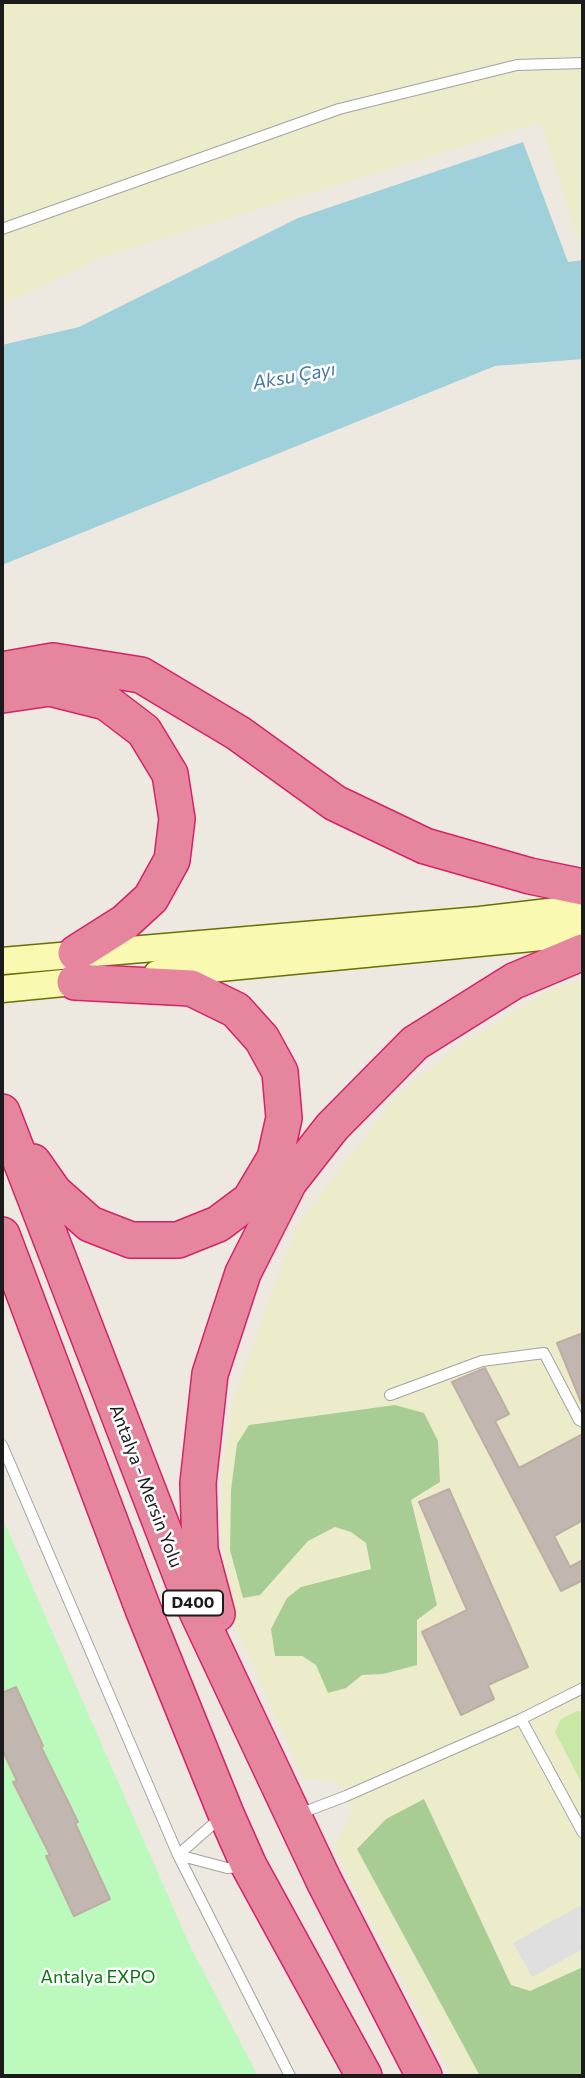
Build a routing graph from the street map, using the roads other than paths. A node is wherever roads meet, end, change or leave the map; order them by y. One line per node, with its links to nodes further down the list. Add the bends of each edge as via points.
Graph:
1 (583, 63): 2 (lane, via 517,65 340,109)
2 (2, 229)
3 (2, 670): 5 (highway, via 53,661 141,675 238,733 335,803 413,841)
4 (2, 695): 10 (highway, via 50,688 106,702 144,731 170,774 177,819 172,860 151,898)
5 (583, 887)
6 (583, 908): 10 (main road)
7 (583, 933): 10 (main road)
8 (583, 953): 19 (highway, via 514,981 415,1044 332,1127 289,1182 243,1273 210,1374 198,1483 200,1550)
9 (2, 961): 10 (main road)
10 (63, 969): 11 (main road); 12 (highway, via 191,988 236,1010 262,1038 280,1072 284,1118 275,1158 250,1200 218,1224 178,1240 131,1240 90,1224 54,1192)
11 (2, 989)
12 (4, 1119): 19 (highway, Antalya - Mersin Yolu / D400, via 185,1586)
13 (2, 1235): 20 (highway, D400, via 142,1609)
14 (390, 1395): 15 (lane, via 482,1361 544,1353)
15 (583, 1422)
16 (2, 1444): 23 (lane)
17 (583, 1688): 18 (lane)
18 (522, 1719): 21 (lane); 22 (lane)
19 (250, 1725): 21 (highway, Antalya - Mersin Yolu / D400)
20 (226, 1814): 23 (lane); 24 (highway, D400)
21 (295, 1816): 27 (highway, Antalya - Mersin Yolu / D400)
22 (583, 1833)
23 (178, 1855): 24 (lane, via 227,1868); 25 (lane)
24 (250, 1866): 26 (highway, D400)
25 (290, 2076)
26 (364, 2076)
27 (424, 2076)

